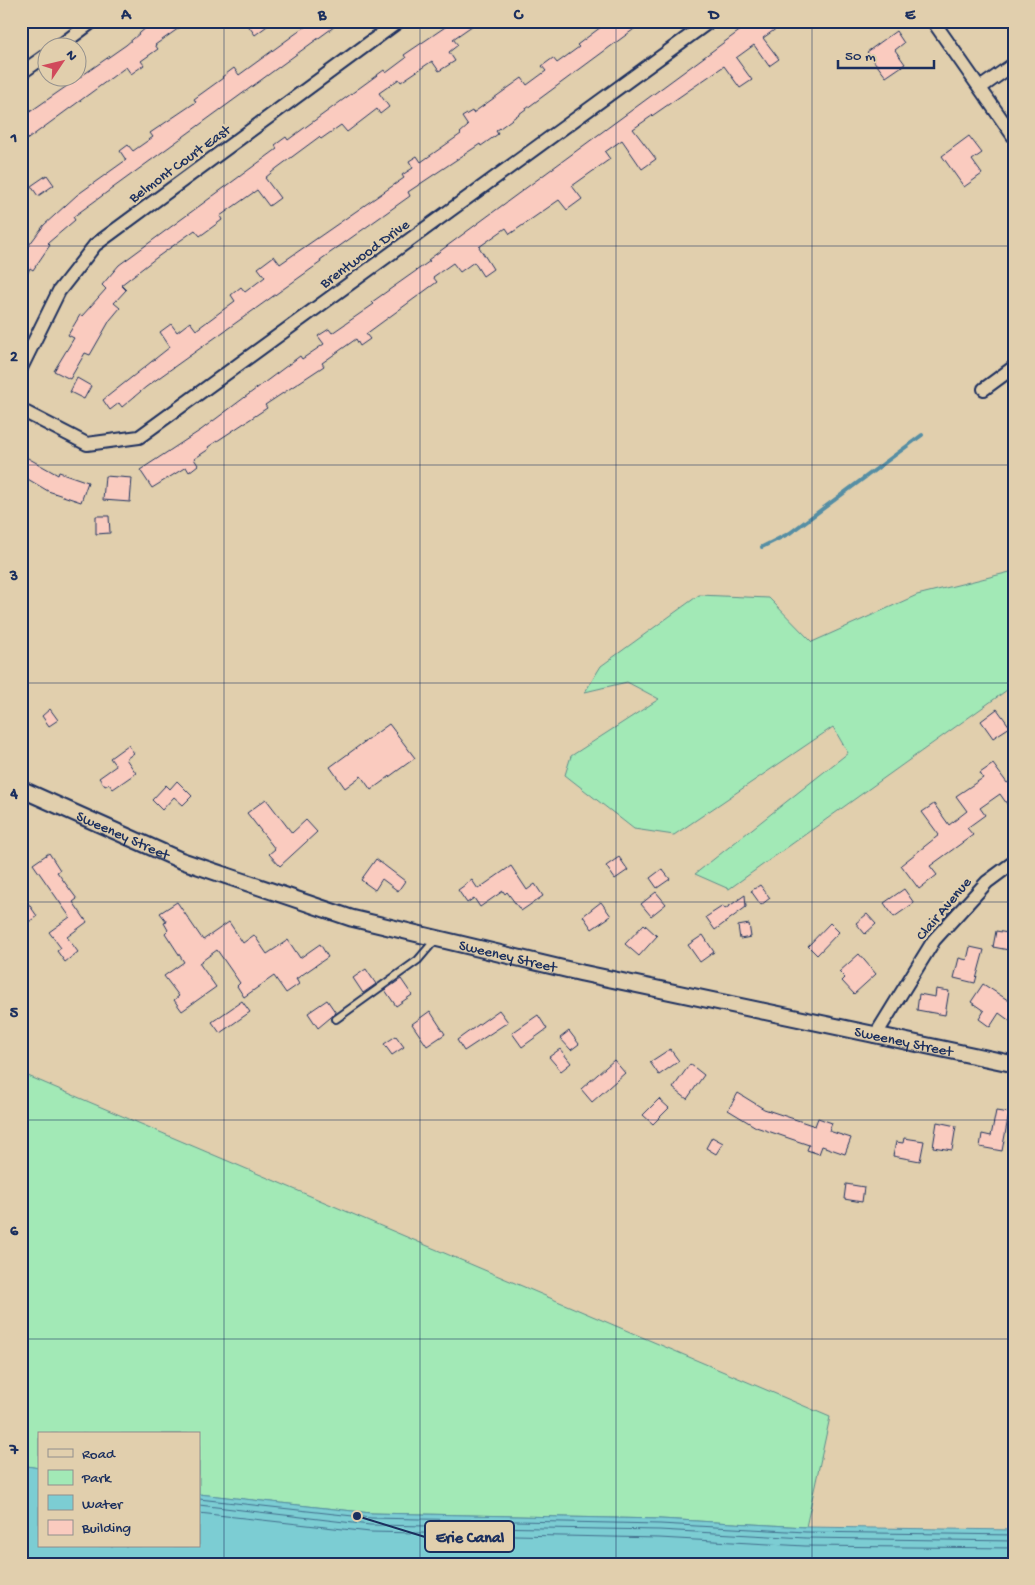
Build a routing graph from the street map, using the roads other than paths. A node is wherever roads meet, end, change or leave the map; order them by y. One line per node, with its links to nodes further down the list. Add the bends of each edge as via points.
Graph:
1 (93, 21): 5 (street)
2 (399, 21): 12 (street, Belmont Court East, via 95,245 59,291)
3 (710, 21): 14 (street, Brentwood Drive, via 139,437 87,444)
4 (933, 21): 9 (street)
5 (70, 38)
6 (38, 61): 8 (street)
7 (1014, 64): 9 (street)
8 (21, 73)
9 (980, 88): 10 (street)
10 (1014, 137)
11 (1014, 367): 13 (street)
12 (21, 368)
13 (984, 389)
14 (21, 410)
15 (21, 789): 17 (street, Sweeney Street, via 180,860 351,918)
16 (1014, 862): 19 (street, Clair Avenue, via 987,882 934,940)
17 (435, 938): 18 (lane, via 418,960); 19 (street, Sweeney Street)
18 (336, 1019)
19 (875, 1036): 20 (street, Sweeney Street)
20 (1014, 1064)

